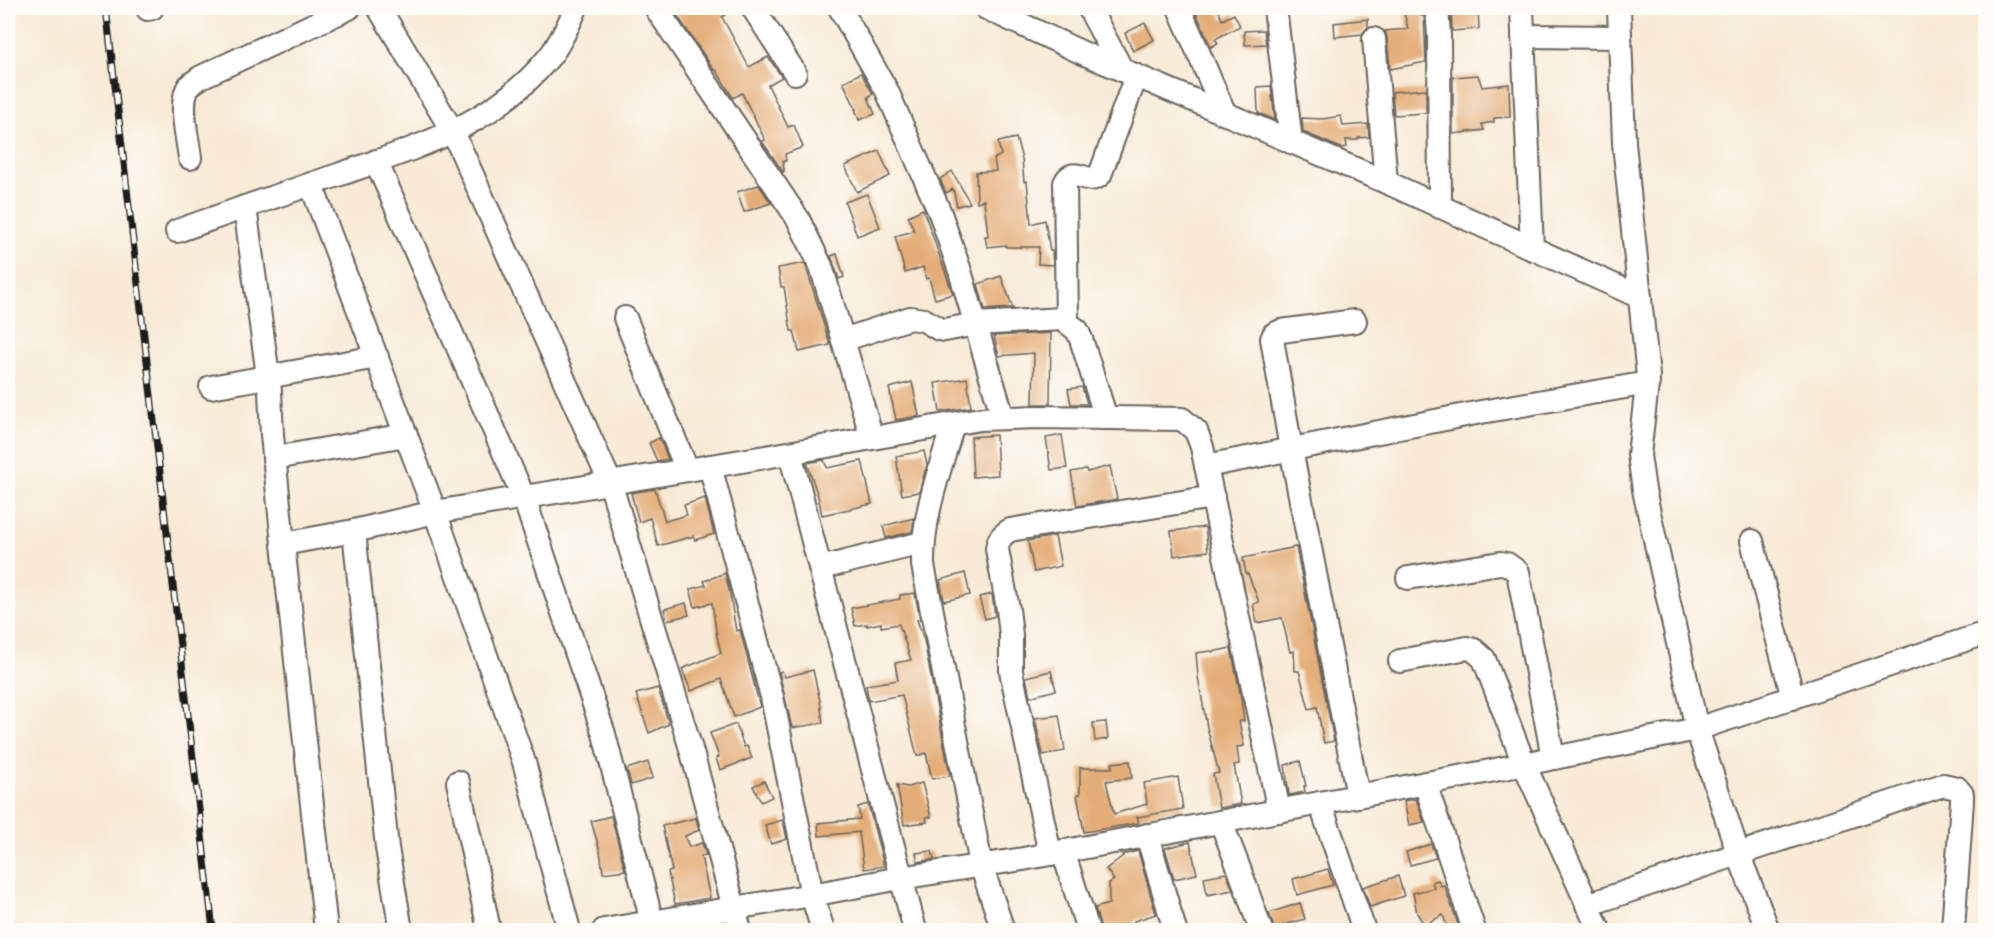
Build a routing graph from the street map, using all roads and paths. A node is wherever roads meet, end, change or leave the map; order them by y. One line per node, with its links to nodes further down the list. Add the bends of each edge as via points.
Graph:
1 (349, 8): 22 (street, via 189,86 184,107)
2 (378, 8): 20 (street)
3 (576, 8): 20 (street, via 551,55 524,84 490,111)
4 (656, 8): 35 (street, via 798,219 821,266)
5 (753, 8): 18 (street)
6 (840, 8): 34 (street, via 887,91 940,213)
7 (986, 8): 17 (street)
8 (1089, 8): 17 (street)
9 (1179, 8): 19 (street)
10 (1275, 8): 21 (street)
11 (1437, 8): 27 (street)
12 (1522, 8): 14 (street)
13 (1619, 8): 15 (street)
14 (1523, 36): 15 (street); 29 (street)
15 (1620, 37): 30 (street, via 1624,142)
16 (1374, 39): 24 (street)
17 (1129, 73): 19 (street); 32 (street, via 1100,175 1092,179 1072,175 1065,183)
18 (795, 74)
19 (1225, 114): 21 (street)
20 (453, 132): 23 (street); 51 (street)
21 (1291, 142): 24 (street)
22 (190, 158)
23 (376, 162): 25 (street); 53 (street)
24 (1386, 182): 27 (street)
25 (311, 184): 26 (street); 36 (street)
26 (245, 207): 28 (street); 37 (street)
27 (1440, 207): 29 (street)
28 (177, 231)
29 (1532, 249): 30 (street)
30 (1640, 297): 38 (street)
31 (625, 318): 50 (street)
32 (1067, 321): 34 (street, via 1057,318); 41 (street, via 1081,339)
33 (1355, 321): 45 (street, via 1281,331 1272,337)
34 (976, 324): 35 (street, via 945,330 910,318); 40 (street)
35 (843, 340): 44 (street)
36 (377, 357): 37 (street); 43 (street)
37 (268, 377): 39 (street); 47 (street)
38 (1648, 383): 45 (street); 64 (street, via 1639,455)
39 (212, 387)
40 (1003, 418): 41 (street); 42 (street)
41 (1106, 418): 49 (street, via 1182,419 1196,431)
42 (953, 424): 44 (street); 57 (street)
43 (406, 435): 47 (street); 54 (street)
44 (872, 438): 46 (street)
45 (1291, 449): 49 (street); 69 (street)
46 (790, 453): 48 (street); 59 (street)
47 (274, 458): 58 (street)
48 (710, 466): 50 (street); 78 (street, via 772,697)
49 (1206, 466): 52 (street)
50 (687, 470): 51 (street)
51 (610, 482): 53 (street); 80 (street)
52 (1213, 497): 71 (street); 74 (street, via 1010,530 998,541 1011,635 1011,671)
53 (524, 498): 54 (street); 81 (street, via 604,734)
54 (435, 512): 55 (street); 85 (street, via 524,762)
55 (354, 531): 58 (street); 83 (street, via 387,848)
56 (1752, 542): 63 (street)
57 (922, 543): 59 (street); 76 (street)
58 (283, 544): 82 (street)
59 (821, 568): 77 (street)
60 (1408, 578): 65 (street, via 1500,563 1518,572)
61 (1986, 633): 63 (street)
62 (1400, 661): 66 (street, via 1467,648 1476,652 1488,666)
63 (1793, 698): 64 (street)
64 (1697, 729): 65 (street); 75 (street)
65 (1553, 758): 66 (street)
66 (1524, 764): 68 (street); 79 (street)
67 (458, 782): 84 (street)
68 (1425, 783): 69 (street); 94 (street)
69 (1358, 796): 70 (street)
70 (1320, 803): 71 (street); 93 (street)
71 (1279, 811): 72 (street)
72 (1221, 822): 73 (street); 92 (street)
73 (1148, 835): 74 (street); 91 (street)
74 (1056, 853): 76 (street); 90 (street)
75 (1738, 853): 79 (street); 96 (street); 97 (street, via 1943,784 1954,786 1962,801)
76 (981, 865): 77 (street); 89 (street)
77 (900, 878): 78 (street); 88 (street)
78 (812, 896): 80 (street); 87 (street)
79 (1587, 904): 95 (street)
80 (738, 920): 81 (street)
81 (653, 926): 86 (street)
82 (326, 930)
83 (401, 930)
84 (489, 930)
85 (569, 930)
86 (604, 930)
87 (823, 930)
88 (915, 930)
89 (1003, 930)
90 (1088, 930)
91 (1175, 930)
92 (1260, 930)
93 (1364, 930)
94 (1474, 930)
95 (1599, 930)
96 (1768, 930)
97 (1953, 930)

